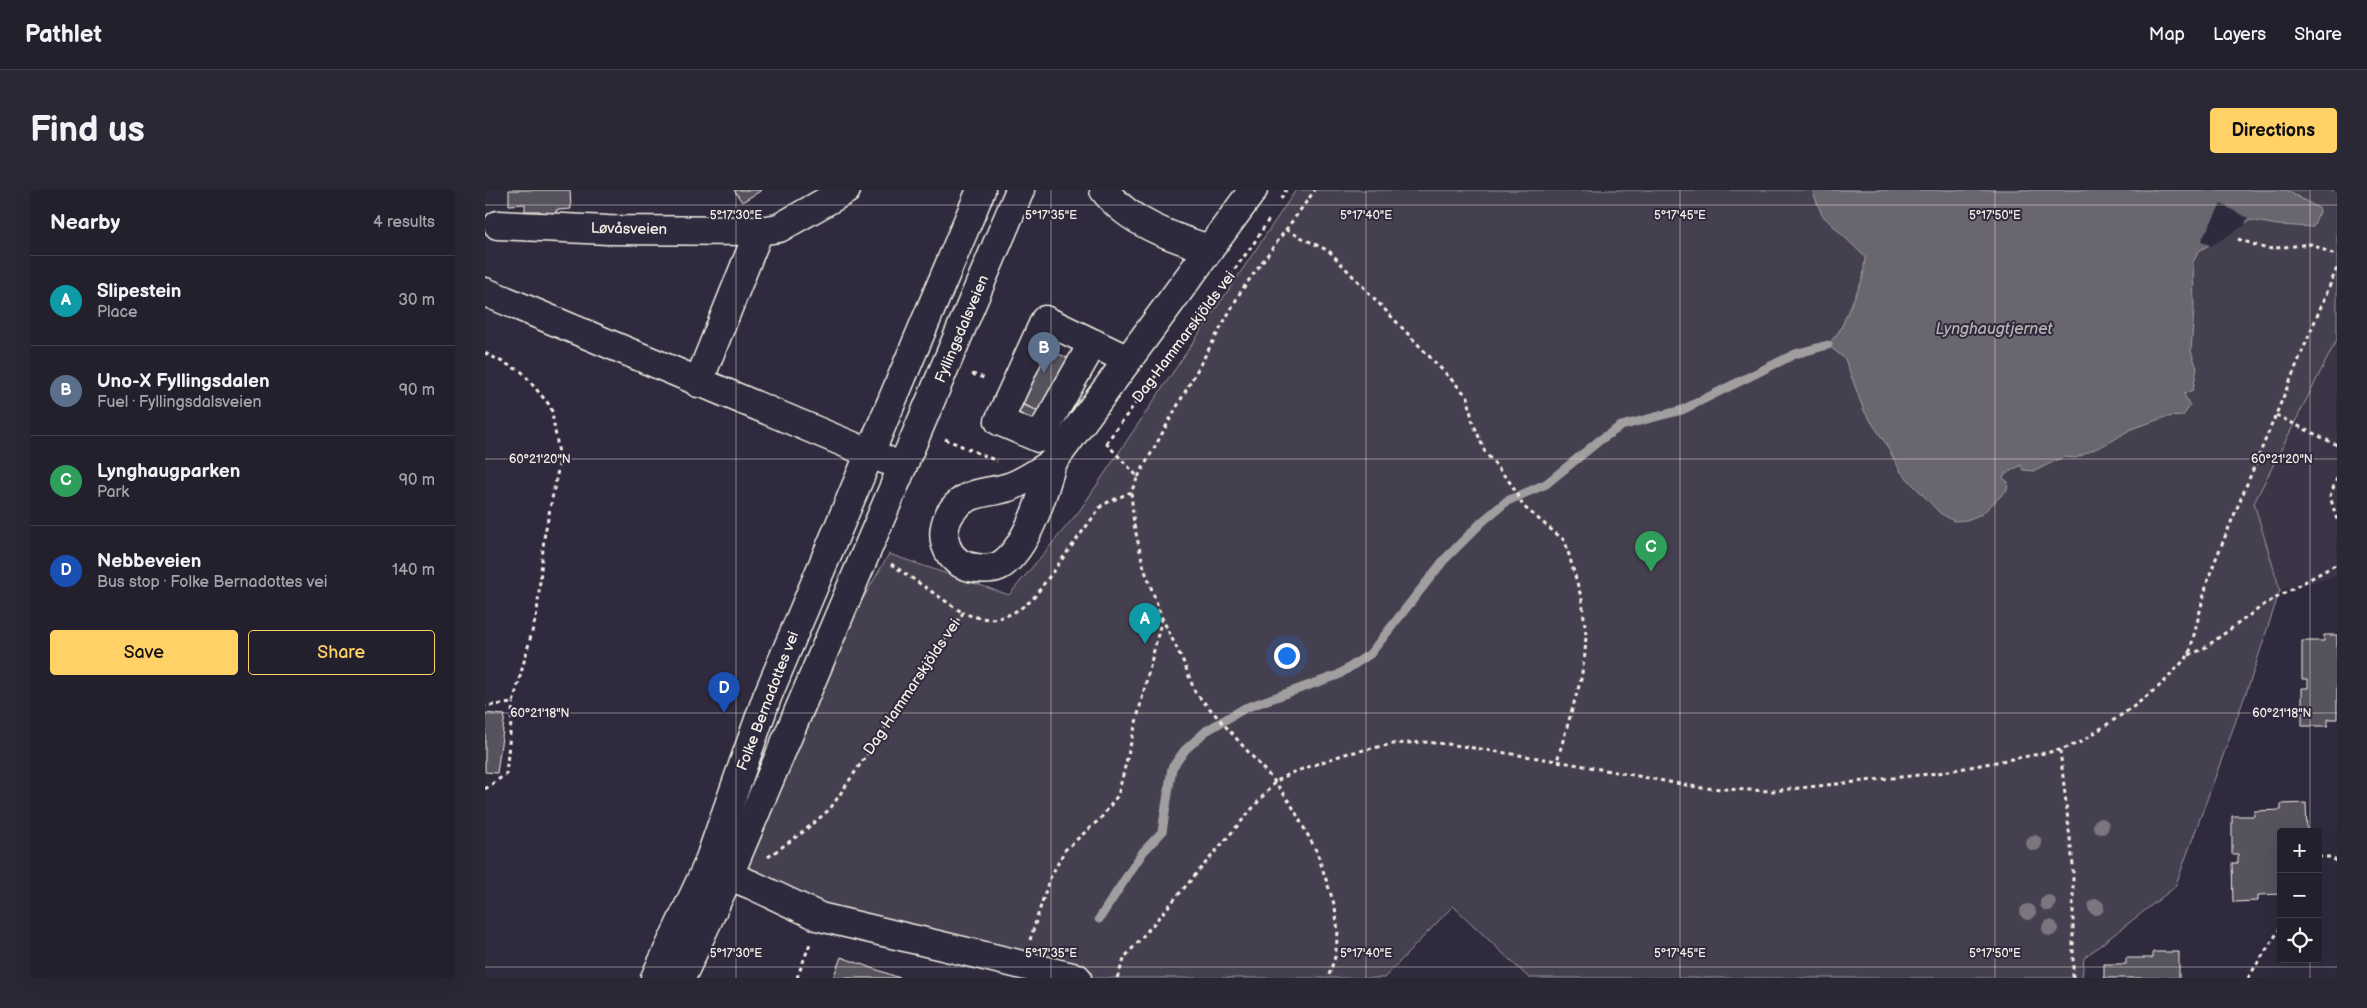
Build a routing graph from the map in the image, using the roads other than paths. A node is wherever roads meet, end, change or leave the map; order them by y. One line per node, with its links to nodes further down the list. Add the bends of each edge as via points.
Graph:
1 (847, 190): 7 (main road, Løvåsveien, via 779,228)
2 (981, 190): 13 (main road, Folke Bernadottes vei)
3 (1020, 190): 15 (main road, Fyllingsdalsveien)
4 (1104, 190): 8 (main road, via 1119,207 1135,218 1178,239)
5 (1253, 190): 8 (main road, Dag Hammarskjölds vei)
6 (498, 225): 7 (main road, Løvåsveien)
7 (759, 231): 12 (main road)
8 (1209, 249): 11 (main road, Dag Hammarskjölds vei)
9 (485, 292): 12 (main road)
10 (1093, 343): 11 (main road)
11 (1128, 360): 14 (main road, Dag Hammarskjölds vei)
12 (698, 383): 13 (main road)
13 (869, 453): 15 (main road); 16 (main road, Folke Bernadottes vei, via 767,697)
14 (1052, 463)
15 (903, 468): 16 (main road, Folke Bernadottes vei)
16 (718, 871): 17 (main road, via 820,917); 18 (main road, Folke Bernadottes vei); 19 (main road, Folke Bernadottes vei)
17 (1049, 974): 20 (main road)
18 (655, 978)
19 (681, 978)
20 (1077, 978)

